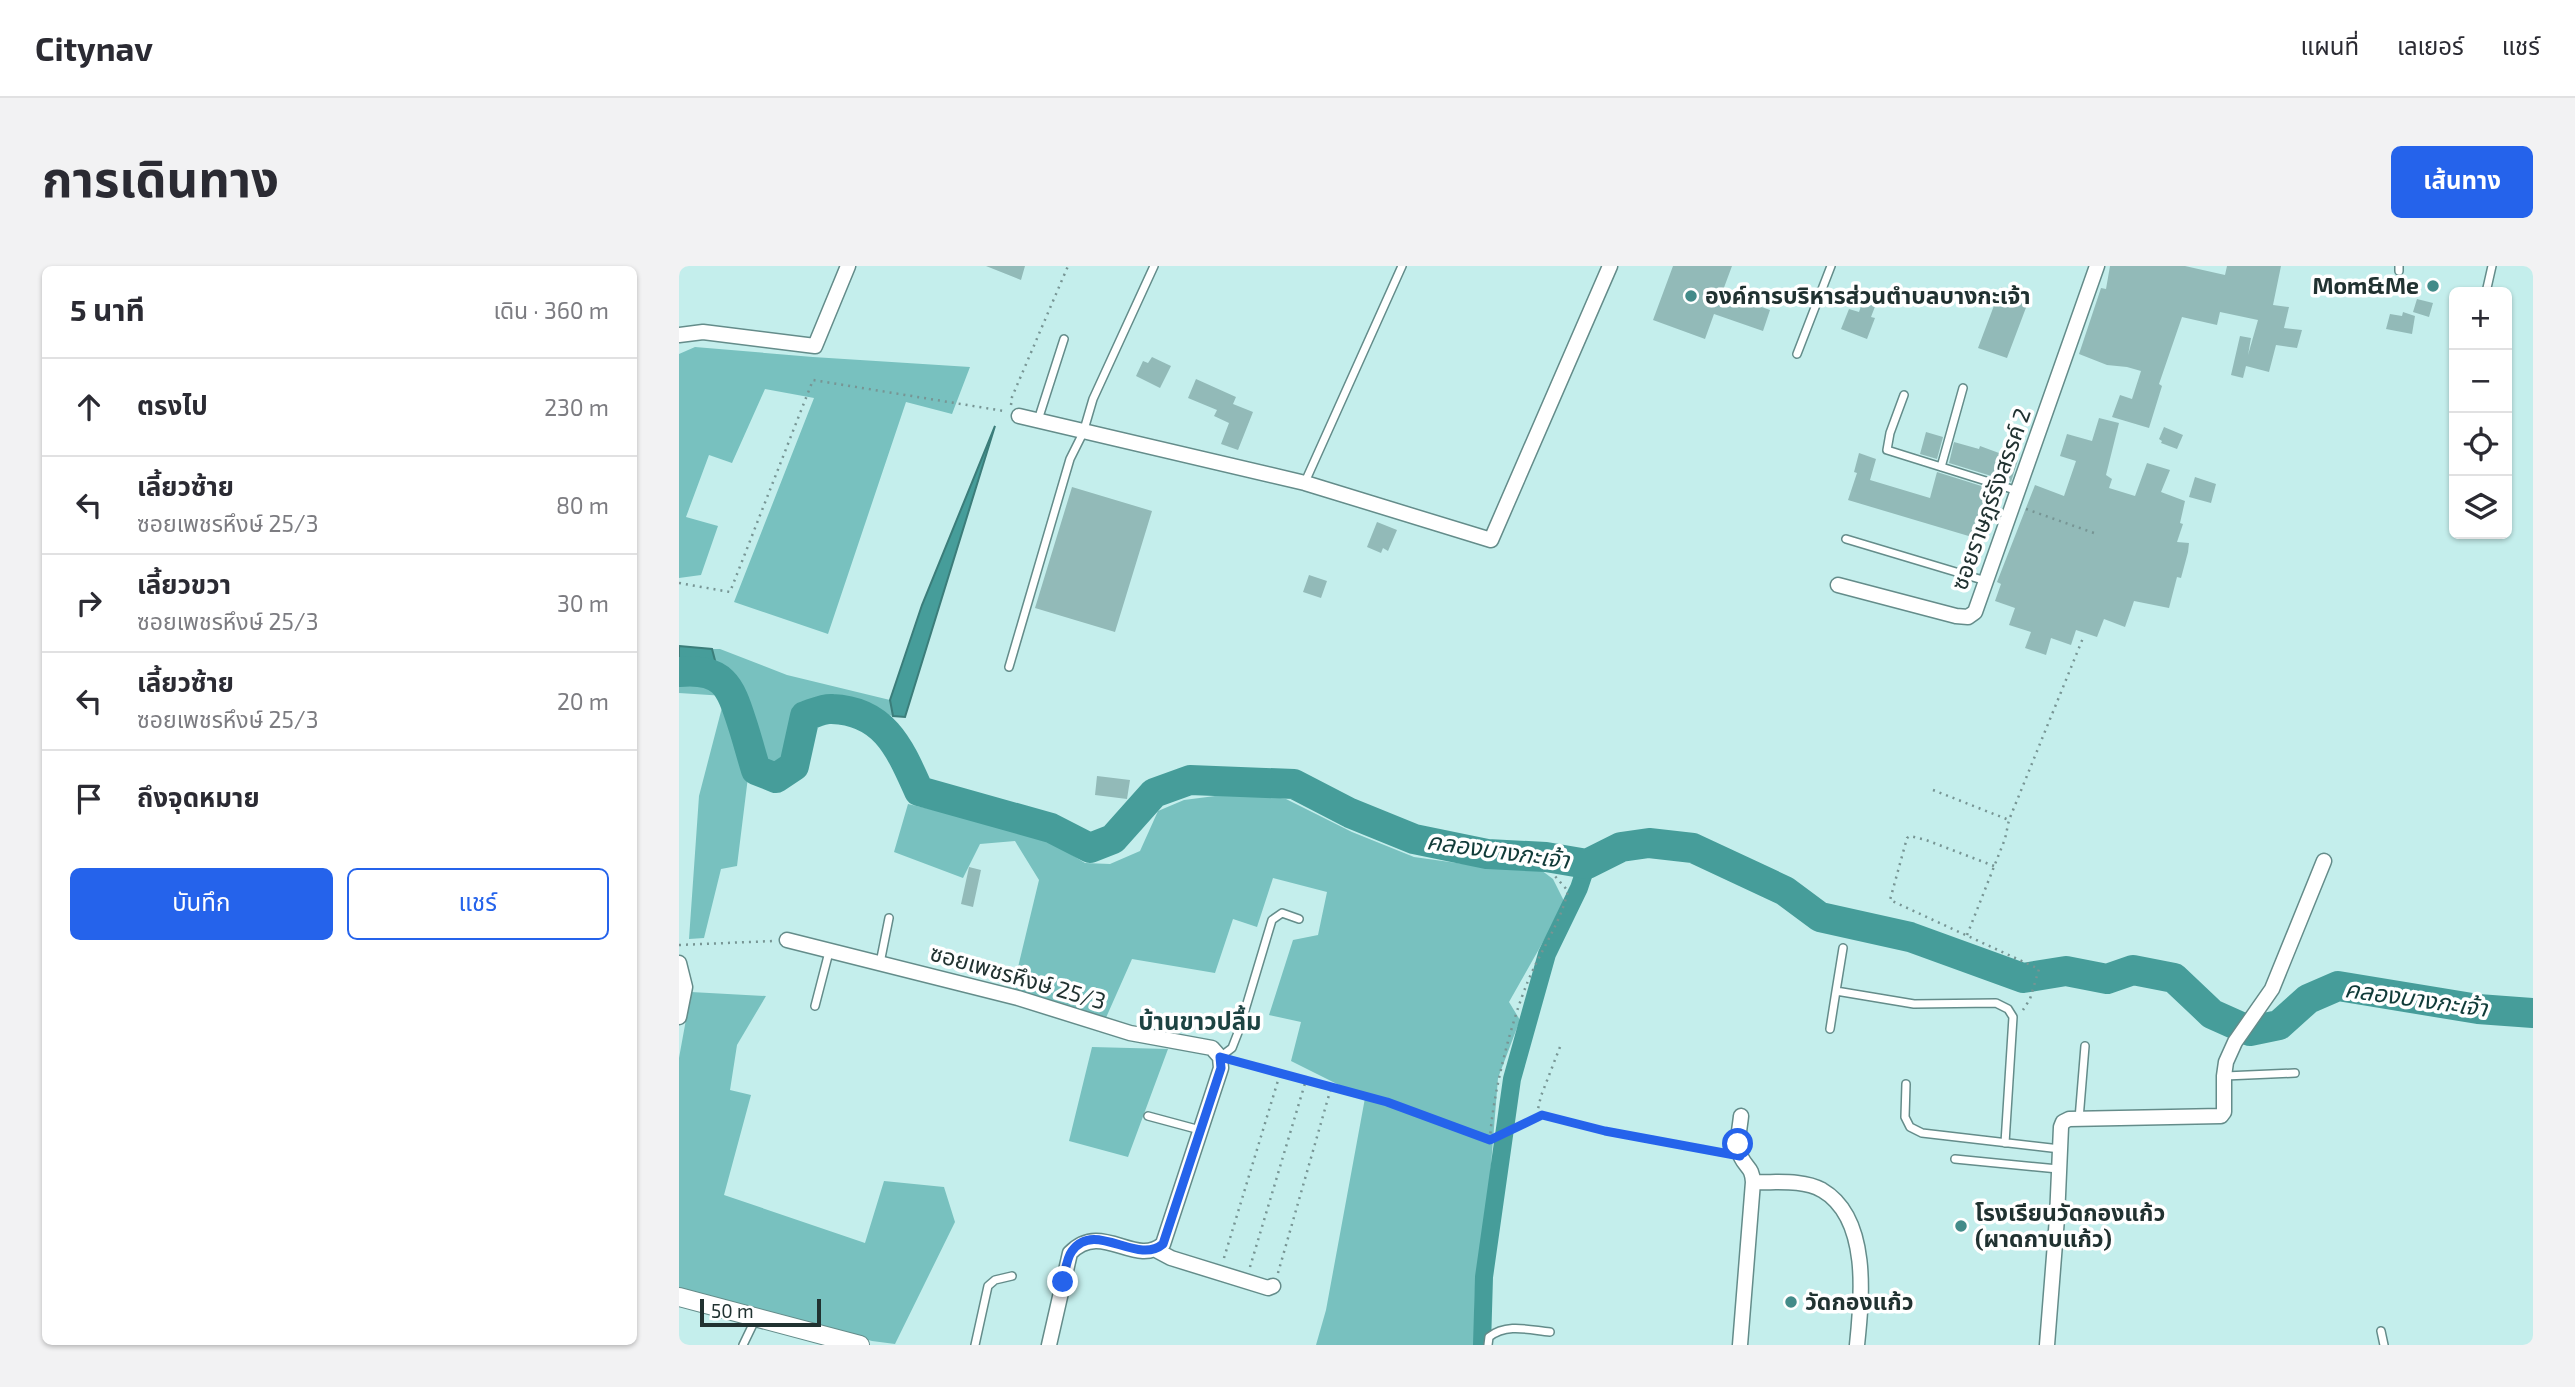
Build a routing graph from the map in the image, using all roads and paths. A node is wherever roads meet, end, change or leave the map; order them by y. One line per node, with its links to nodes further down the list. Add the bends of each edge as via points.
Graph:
1 (848, 266): 10 (street, via 815,346 703,332)
2 (1068, 266): 24 (path, via 1012,397 1011,412 813,380 730,592)
3 (1154, 266): 17 (lane, via 1093,399)
4 (1402, 266): 19 (lane)
5 (1611, 266): 19 (street, via 1491,540)
6 (1831, 266): 12 (lane)
7 (2097, 266): 20 (street, ซอยราษฎร์รังสรรค์ 2)
8 (2492, 266): 9 (lane)
9 (2487, 287)
10 (679, 335)
11 (1064, 339): 16 (lane)
12 (1797, 354)
13 (1963, 388): 18 (lane)
14 (1904, 395): 18 (lane, via 1887,450)
15 (1019, 416): 16 (street)
16 (1038, 420): 17 (street)
17 (1083, 433): 19 (street); 27 (lane, via 1070,459)
18 (1941, 467): 20 (lane)
19 (1305, 483)
20 (2016, 498): 21 (path); 23 (street, ซอยราษฎร์รังสรรค์ 2)
21 (2094, 533)
22 (1846, 539): 23 (lane)
23 (1986, 582): 25 (street, ซอยราษฎร์รังสรรค์ 2, via 1975,612 1968,618)
24 (679, 583)
25 (1838, 585)
26 (2083, 638): 29 (path)
27 (1009, 667)
28 (1933, 790): 29 (path)
29 (2009, 820): 31 (path)
30 (2324, 860): 52 (street, via 2272,989 2240,1036)
31 (1994, 866): 35 (path); 35 (path, via 1926,840 1907,838 1890,900)
32 (1553, 875): 61 (path, via 1568,891 1515,1022 1491,1117)
33 (889, 918): 41 (lane)
34 (1299, 919): 49 (lane, via 1282,913 1272,920 1239,1030 1232,1048)
35 (1967, 935): 43 (path, via 2039,969)
36 (787, 940): 37 (path); 39 (street, ซอยเพชรหึงษ์ 25/3)
37 (679, 945)
38 (1843, 948): 42 (lane)
39 (829, 952): 41 (street, ซอยเพชรหึงษ์ 25/3); 44 (lane)
40 (679, 963): 45 (street, via 685,987)
41 (880, 963): 49 (street, ซอยเพชรหึงษ์ 25/3, via 1018,998 1130,1033 1212,1048)
42 (1836, 991): 46 (lane); 62 (lane, via 1914,1004 1996,1003 2008,1009 2013,1017)
43 (2030, 999)
44 (815, 1006)
45 (679, 1017)
46 (1830, 1029)
47 (2085, 1046): 59 (lane)
48 (1560, 1047): 56 (path, via 1541,1096 1538,1109)
49 (1220, 1057): 50 (path); 60 (street, via 1221,1068)
50 (1280, 1073): 53 (path); 69 (path)
51 (2295, 1073): 52 (lane)
52 (2224, 1076): 59 (street, via 2221,1116)
53 (1306, 1080): 55 (path); 71 (path)
54 (1906, 1084): 62 (lane, via 1910,1127 1922,1133)
55 (1332, 1087): 61 (path); 72 (path)
56 (1542, 1115): 61 (path); 64 (path)
57 (1148, 1116): 60 (lane)
58 (1741, 1116): 64 (street)
59 (2079, 1119): 63 (street, via 2063,1122)
60 (1201, 1130): 68 (street, via 1163,1244)
61 (1490, 1140)
62 (2005, 1143): 63 (lane)
63 (2060, 1149): 66 (street)
64 (1740, 1156): 67 (street, via 1752,1171)
65 (1955, 1158): 66 (lane)
66 (2059, 1169): 84 (street)
67 (1753, 1182): 82 (street); 83 (street, via 1801,1183 1821,1189 1839,1204 1859,1252)
68 (1156, 1250): 69 (street); 80 (street, via 1145,1252 1100,1240 1079,1244 1070,1253)
69 (1220, 1272): 71 (street)
70 (1012, 1276): 79 (lane, via 988,1286)
71 (1245, 1280): 72 (street)
72 (1273, 1286)
73 (679, 1297): 74 (street)
74 (756, 1317): 77 (lane); 78 (street)
75 (2381, 1331): 85 (lane)
76 (1550, 1332): 81 (lane, via 1497,1331)
77 (743, 1345)
78 (860, 1345)
79 (975, 1345)
80 (1049, 1345)
81 (1488, 1345)
82 (1739, 1345)
83 (1857, 1345)
84 (2047, 1345)
85 (2384, 1345)

